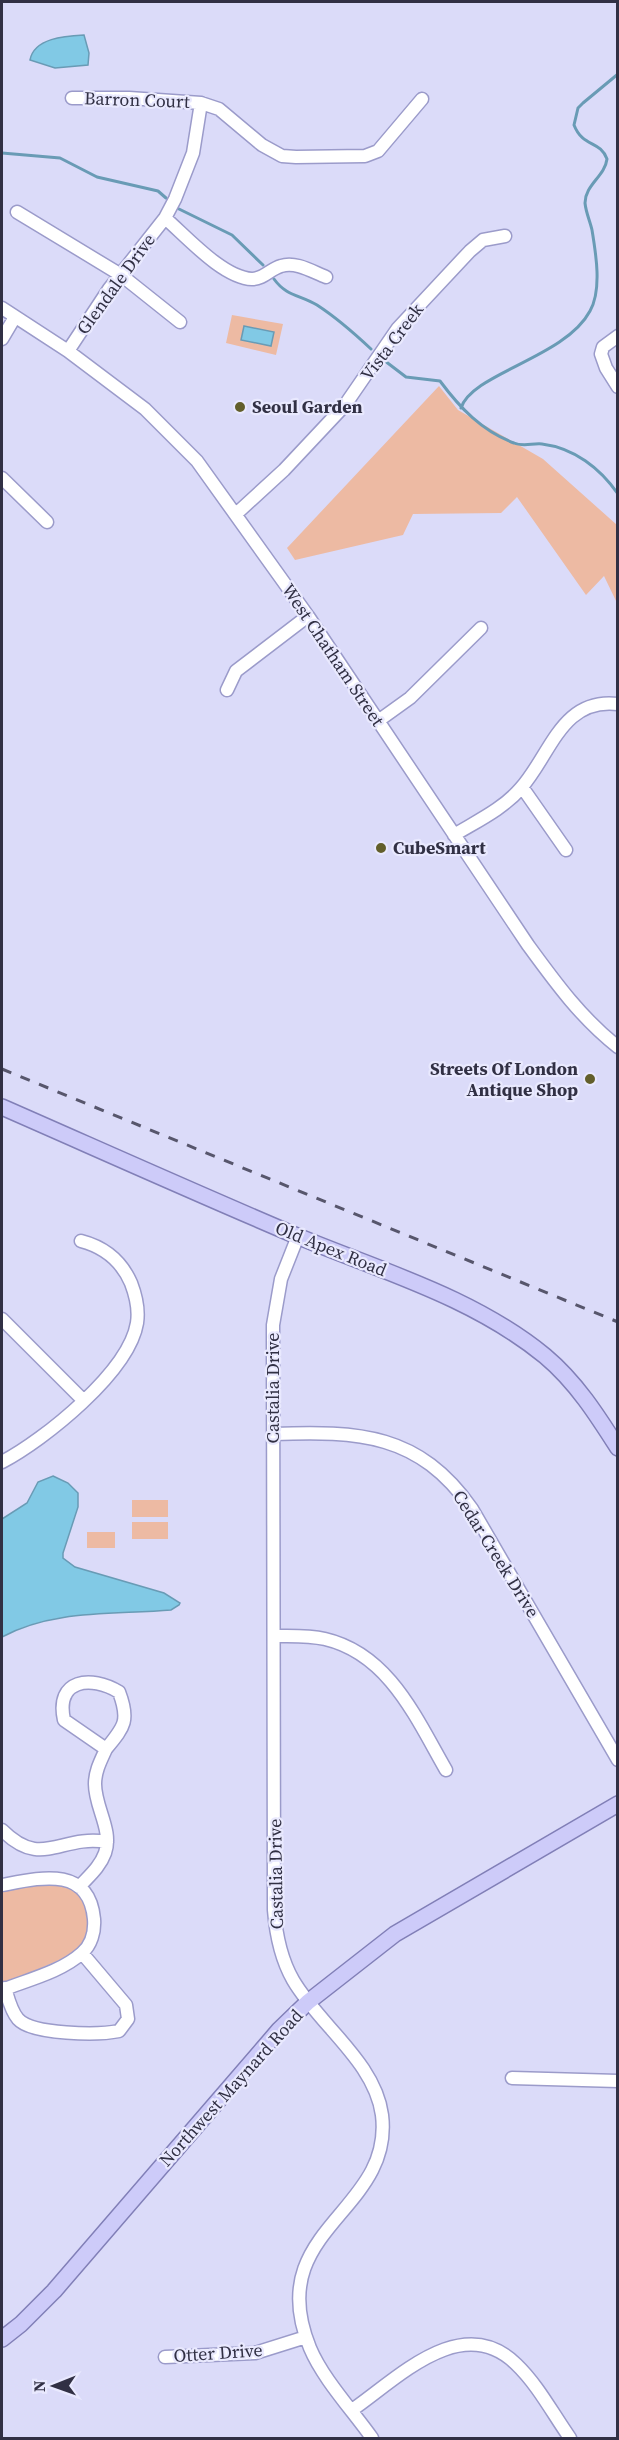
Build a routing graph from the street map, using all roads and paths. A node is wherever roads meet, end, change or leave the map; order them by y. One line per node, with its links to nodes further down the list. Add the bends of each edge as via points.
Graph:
1 (72, 98): 3 (street, Barron Court)
2 (422, 99): 3 (street, via 378,151 356,156 282,156 262,145 219,109)
3 (201, 103): 5 (street, Glendale Drive, via 193,153)
4 (17, 212): 7 (street)
5 (165, 218): 7 (street, Glendale Drive); 8 (street, Glendale Drive, via 222,268 241,276 260,278 288,265)
6 (505, 236): 17 (street, Vista Creek, via 483,240 470,251 398,328 345,405)
7 (121, 275): 11 (street); 14 (street, Glendale Drive)
8 (326, 278)
9 (2, 308): 10 (street, West Chatham Street)
10 (15, 317): 13 (street); 14 (street, West Chatham Street)
11 (180, 321)
12 (618, 336): 15 (street, via 603,347 601,354)
13 (2, 339)
14 (68, 351): 17 (street, West Chatham Street, via 145,409 197,461)
15 (618, 387)
16 (2, 478): 18 (street)
17 (236, 514): 19 (street, West Chatham Street)
18 (47, 522)
19 (308, 616): 21 (street, via 236,671); 23 (street, West Chatham Street)
20 (481, 628): 23 (street, via 410,698)
21 (227, 690)
22 (618, 704): 24 (street, via 591,704 568,718)
23 (378, 722): 25 (street, West Chatham Street)
24 (522, 787): 25 (street, via 507,802); 26 (street)
25 (454, 835): 27 (street, West Chatham Street, via 563,993 595,1029)
26 (566, 850)
27 (618, 1047)
28 (2, 1107): 29 (main road, Old Apex Road)
29 (298, 1236): 33 (street, Castalia Drive, via 281,1279 274,1313); 34 (main road, Old Apex Road, via 458,1302 515,1335 546,1357 571,1382)
30 (81, 1242): 32 (street, via 100,1246 125,1270 135,1294 137,1312 125,1352)
31 (2, 1320): 32 (street)
32 (83, 1400): 35 (street, via 55,1428)
33 (273, 1434): 36 (street, Castalia Drive); 38 (street, Cedar Creek Drive, via 339,1433 370,1437 407,1450 447,1478 472,1509)
34 (618, 1448)
35 (2, 1462)
36 (274, 1636): 39 (street, via 326,1639 359,1652 379,1666 406,1700); 47 (street, Castalia Drive, via 274,1918 285,1962)
37 (106, 1749): 37 (street, via 64,1720 66,1694 84,1682 110,1687 119,1692 123,1702 125,1723); 42 (street, via 95,1786)
38 (618, 1760)
39 (446, 1770)
40 (618, 1804): 47 (main road, Northwest Maynard Road, via 395,1934)
41 (2, 1830): 42 (street, via 18,1845 33,1851 82,1840)
42 (107, 1842): 44 (street, via 100,1864)
43 (2, 1885): 44 (street, via 56,1877)
44 (79, 1887): 45 (street, via 87,1897 94,1921 92,1937)
45 (82, 1953): 46 (street, via 66,1964); 46 (street, via 126,2005 128,2019 119,2031 35,2029 19,2020)
46 (3, 1989)
47 (308, 2002): 50 (street, Castalia Drive, via 368,2078 380,2103 383,2130 371,2173 325,2230 309,2258 299,2298); 51 (main road, Northwest Maynard Road, via 279,2030 54,2292)
48 (512, 2078): 49 (street)
49 (618, 2081)
50 (306, 2337): 52 (street, Otter Drive, via 255,2353); 53 (street, Castalia Drive, via 318,2362)
51 (2, 2339)
52 (165, 2357)
53 (352, 2410): 54 (street, Castalia Drive); 55 (street, via 431,2354 456,2344 481,2345 518,2365)
54 (372, 2439)
55 (570, 2439)

